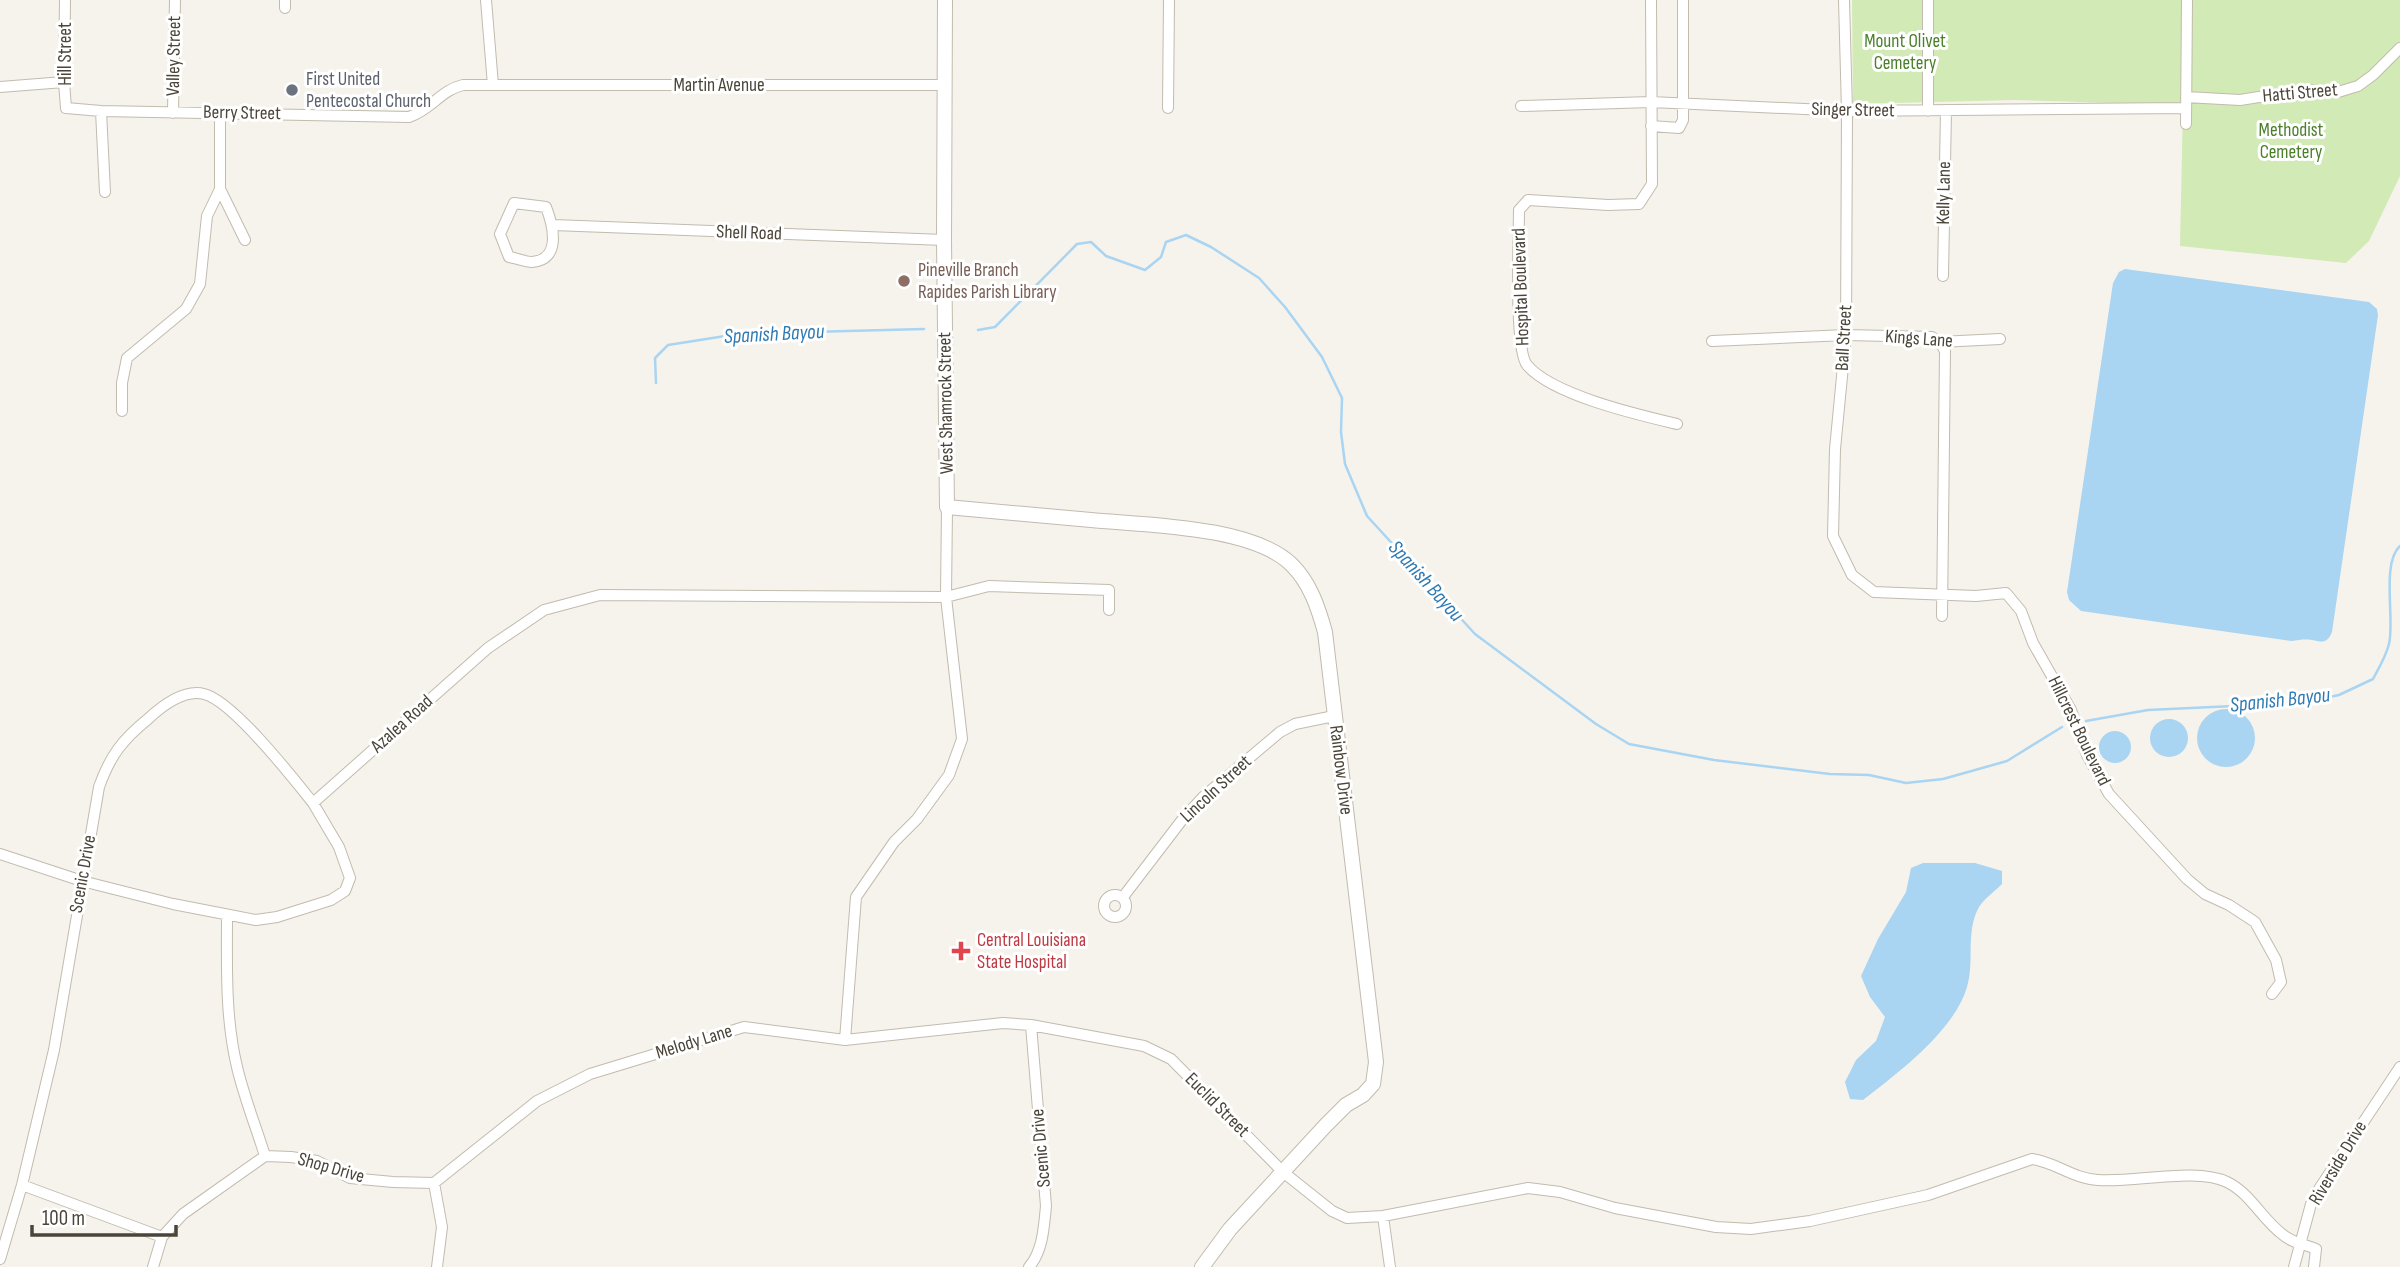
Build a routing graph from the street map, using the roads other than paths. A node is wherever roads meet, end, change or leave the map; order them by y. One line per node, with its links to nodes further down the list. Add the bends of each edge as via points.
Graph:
1 (65, 0): 12 (street, Hill Street)
2 (175, 0): 26 (street, Valley Street)
3 (486, 0): 13 (street)
4 (945, 0): 14 (street, West Shamrock Street)
5 (1169, 0): 21 (street)
6 (1650, 0): 16 (street)
7 (1683, 0): 18 (street)
8 (1844, 0): 24 (street, Ball Street)
9 (1928, 0): 25 (street)
10 (2187, 0): 17 (street)
11 (2400, 48): 17 (street, Hatti Street, via 2358,86 2338,92 2304,90)
12 (64, 82): 15 (street); 20 (street, Hill Street)
13 (493, 85): 14 (street, Martin Avenue); 27 (street, Berry Street, via 451,88 424,112 409,117)
14 (944, 85): 34 (street, West Shamrock Street)
15 (0, 87)
16 (1651, 102): 18 (street, Singer Street); 19 (street, Singer Street); 29 (street)
17 (2186, 103): 22 (street, Singer Street); 28 (street)
18 (1683, 104): 24 (street, Singer Street); 29 (street, via 1679,128)
19 (1521, 106)
20 (66, 108): 23 (street, Berry Street)
21 (1168, 108)
22 (1946, 110): 25 (street, Singer Street); 35 (street, Kelly Lane)
23 (101, 111): 26 (street, Berry Street); 31 (street)
24 (1847, 111): 25 (street, Singer Street); 36 (street, Ball Street)
25 (1928, 111)
26 (173, 113): 27 (street, Berry Street)
27 (220, 113): 30 (street)
28 (2186, 124)
29 (1651, 126): 41 (street, Hospital Boulevard, via 1652,184 1639,204 1528,200 1519,210 1520,342 1526,364 1545,380 1596,402)
30 (220, 189): 33 (street); 40 (street, via 207,216 200,284 186,309 127,358)
31 (105, 192)
32 (553, 225): 32 (street, via 546,207 514,203 500,234 509,257 531,262 546,257); 34 (street, Shell Road)
33 (245, 240)
34 (944, 240): 42 (street, West Shamrock Street)
35 (1943, 276)
36 (1846, 335): 38 (street, Kings Lane); 39 (street, Kings Lane, via 1932,337); 43 (street, Ball Street, via 1835,449 1833,536 1852,575 1874,592)
37 (2000, 340): 39 (street, Kings Lane)
38 (1712, 341)
39 (1940, 342): 43 (street, via 1945,351)
40 (122, 411)
41 (1677, 424)
42 (947, 507): 44 (street, West Shamrock Street); 47 (street, Rainbow Drive, via 1201,530 1243,539 1267,550 1291,564 1318,606)
43 (1941, 594): 46 (street); 53 (street, Hillcrest Boulevard, via 2006,593 2021,611 2109,794 2187,879 2255,922 2276,960 2281,982)
44 (946, 597): 45 (street, Azalea Road, via 989,586 1109,590); 48 (street, Azalea Road, via 600,595 564,604 544,611 488,648); 55 (street, West Shamrock Street, via 962,739 949,775 856,897)
45 (1110, 610)
46 (1942, 616)
47 (1334, 716): 51 (street, Lincoln Street, via 1280,732 1227,776 1182,820); 58 (street, Rainbow Drive, via 1376,1062 1373,1084 1346,1105)
48 (313, 803): 50 (street, Scenic Drive, via 225,705 205,694 192,694 165,704 108,762); 52 (street, via 350,878 345,891 276,917 256,920)
49 (0, 854): 50 (street)
50 (82, 880): 52 (street); 60 (street, Scenic Drive, via 54,1050)
51 (1123, 897)
52 (227, 915): 57 (street, via 231,1033 237,1068)
53 (2273, 994)
54 (1031, 1025): 55 (street, Melody Lane, via 1003,1023); 58 (street, Euclid Street, via 1144,1046 1171,1059); 67 (street, Scenic Drive, via 1046,1206 1044,1234)
55 (845, 1040): 59 (street, Melody Lane, via 744,1027 590,1074 537,1101)
56 (2400, 1067): 63 (street, Riverside Drive, via 2319,1189)
57 (265, 1156): 59 (street, Shop Drive, via 317,1161 350,1178); 62 (street, via 183,1214)
58 (1283, 1172): 61 (street, Euclid Street, via 1347,1218); 68 (street, Rainbow Drive)
59 (434, 1183): 66 (street, via 442,1227)
60 (22, 1185): 62 (street); 64 (street, Scenic Drive)
61 (1383, 1216): 63 (street, Euclid Street, via 1528,1188 1716,1227 1751,1229 1928,1195 2032,1159 2096,1180 2218,1179 2237,1188 2271,1225); 69 (street)
62 (162, 1237): 65 (street)
63 (2299, 1244): 70 (street, Riverside Drive); 71 (street, via 2316,1250)
64 (0, 1259)
65 (152, 1267)
66 (437, 1267)
67 (1029, 1267)
68 (1202, 1267)
69 (1390, 1267)
70 (2294, 1267)
71 (2314, 1267)

